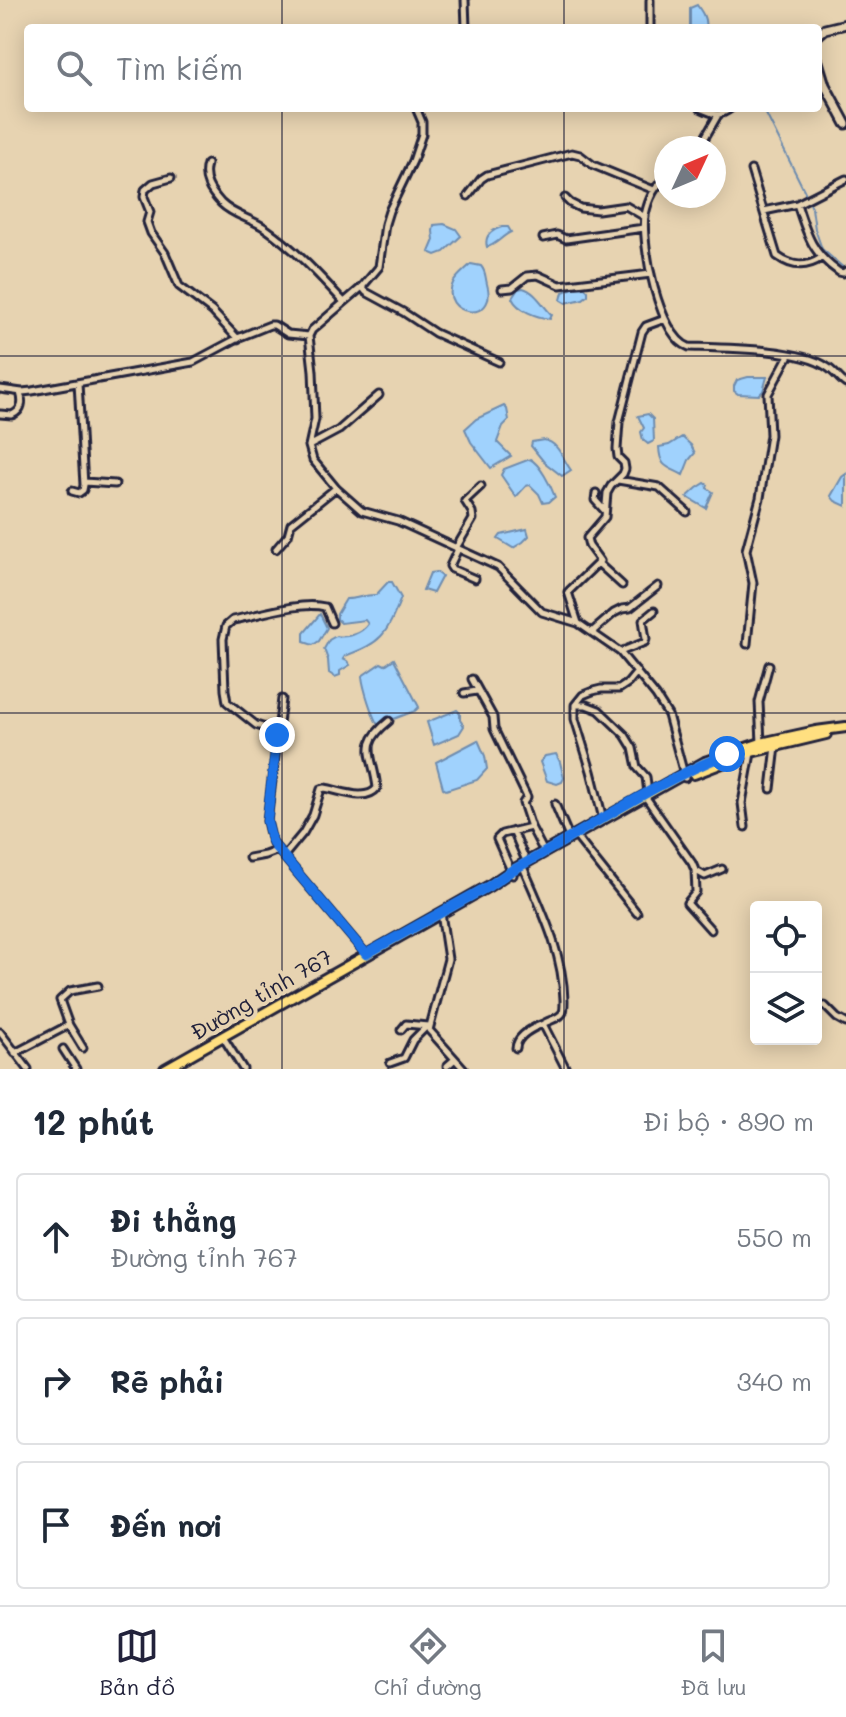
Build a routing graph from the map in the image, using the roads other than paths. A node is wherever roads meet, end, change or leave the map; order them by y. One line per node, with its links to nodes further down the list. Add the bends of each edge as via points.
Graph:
1 (465, 0): 3 (street)
2 (650, 0): 4 (street)
3 (466, 24)
4 (650, 24)
5 (846, 24): 6 (street)
6 (822, 32)
7 (822, 85): 12 (street)
8 (418, 112): 29 (street, via 422,134 389,211 379,267)
9 (710, 112): 11 (street)
10 (726, 112): 11 (street)
11 (718, 115): 13 (street)
12 (846, 124)
13 (706, 136)
14 (207, 164): 31 (street, via 206,182 222,204 283,241)
15 (751, 170): 22 (street)
16 (171, 178): 34 (street, via 145,190 151,233 179,286)
17 (846, 179): 21 (street)
18 (654, 190): 19 (street, via 572,153 487,175); 23 (street)
19 (468, 196)
20 (565, 198): 23 (street, via 580,208 626,206)
21 (797, 204): 22 (street); 26 (street)
22 (764, 211): 26 (street, via 777,256 804,266)
23 (645, 217): 24 (street)
24 (644, 228): 25 (street); 28 (street)
25 (543, 238)
26 (821, 258): 27 (street)
27 (845, 271)
28 (651, 274): 30 (street, via 560,285 527,276); 32 (street)
29 (362, 287): 31 (street); 36 (street, via 435,333)
30 (502, 289)
31 (343, 301): 33 (street)
32 (665, 319): 35 (street, via 676,339 689,347); 44 (street, via 642,332 619,422 618,457 625,469)
33 (309, 336): 34 (street, via 288,334 274,325); 43 (street, via 315,419)
34 (238, 339): 37 (street, via 193,362)
35 (789, 355): 38 (street, via 826,366); 65 (street, via 768,394 770,435 746,550 753,583)
36 (499, 362)
37 (78, 383): 40 (street); 45 (street)
38 (846, 384)
39 (0, 389): 40 (street)
40 (20, 392): 42 (street, via 19,411)
41 (379, 395): 43 (street, via 339,430)
42 (0, 414)
43 (309, 446): 48 (street, via 313,460)
44 (617, 480): 51 (street, via 607,493); 52 (street, via 659,487)
45 (84, 482): 46 (street); 49 (street, via 81,492)
46 (115, 484)
47 (481, 486): 53 (street, via 465,501 473,519)
48 (336, 488): 53 (street, via 362,511); 54 (street, via 291,524)
49 (72, 491)
50 (596, 493): 51 (street, via 595,500)
51 (606, 512): 55 (street, via 587,538)
52 (687, 512)
53 (457, 548): 56 (street); 57 (street, via 450,566)
54 (276, 549)
55 (599, 564): 59 (street); 63 (street, via 568,592)
56 (507, 575): 58 (street); 63 (street, via 542,612)
57 (475, 579)
58 (502, 580)
59 (622, 585)
60 (658, 586): 64 (street)
61 (654, 611): 66 (street, via 643,620 645,642)
62 (332, 623): 76 (street, via 320,605 233,620 226,626 227,702 256,725)
63 (578, 623): 64 (street)
64 (592, 632): 66 (street)
65 (747, 644)
66 (620, 652): 68 (street)
67 (769, 665): 77 (street, via 759,702)
68 (637, 672): 73 (street, via 619,689 593,691); 80 (street, via 668,715)
69 (472, 679): 70 (street)
70 (477, 691): 71 (street); 85 (street, via 527,797 523,803)
71 (464, 693)
72 (282, 699): 76 (street)
73 (575, 705): 82 (street, via 599,710 625,735 646,777); 84 (street)
74 (389, 721): 91 (street, via 369,745 375,792 363,796 321,789 313,815)
75 (846, 730): 77 (main road, Đường tỉnh 767); 78 (main road, Đường tỉnh 767)
76 (278, 732): 89 (street, via 267,821)
77 (761, 743): 80 (main road, Đường tỉnh 767)
78 (777, 745): 79 (main road, Đường tỉnh 767); 81 (street)
79 (751, 752): 80 (main road, Đường tỉnh 767); 86 (street, via 742,803)
80 (684, 776): 82 (main road, Đường tỉnh 767)
81 (771, 789)
82 (648, 796): 84 (main road, Đường tỉnh 767); 88 (main road, Đường tỉnh 767); 95 (street)
83 (555, 804): 88 (street)
84 (603, 819): 88 (main road, Đường tỉnh 767)
85 (531, 827): 87 (street); 90 (street)
86 (745, 827)
87 (513, 831): 93 (street); 96 (street, via 497,839)
88 (574, 838): 90 (main road, Đường tỉnh 767); 93 (main road, Đường tỉnh 767); 98 (street)
89 (278, 850): 91 (street); 92 (street)
90 (544, 853): 93 (main road, Đường tỉnh 767)
91 (284, 856): 100 (street)
92 (249, 858)
93 (525, 866): 96 (main road, Đường tỉnh 767); 104 (street, via 553,941 563,988 563,1013)
94 (722, 869): 95 (street, via 705,876)
95 (695, 870): 99 (street, via 696,892 687,903)
96 (512, 873): 97 (main road, Đường tỉnh 767)
97 (441, 913): 100 (main road, Đường tỉnh 767); 106 (street, via 448,959)
98 (637, 913)
99 (711, 930)
100 (366, 954): 109 (main road, Đường tỉnh 767)
101 (98, 986): 105 (street, via 61,998)
102 (825, 1006): 103 (street)
103 (846, 1023)
104 (543, 1024): 111 (street, via 522,1036); 123 (street)
105 (69, 1025): 110 (street); 113 (street)
106 (428, 1026): 107 (street, via 406,1024); 114 (street); 115 (street, via 404,1058)
107 (401, 1030)
108 (0, 1032): 113 (street)
109 (223, 1036): 116 (main road, Đường tỉnh 767); 121 (street)
110 (83, 1048)
111 (516, 1048)
112 (63, 1049): 119 (street)
113 (15, 1053): 118 (street)
114 (455, 1059): 117 (street); 122 (street)
115 (390, 1063)
116 (172, 1066): 120 (street)
117 (447, 1066)
118 (28, 1069)
119 (76, 1069)
120 (186, 1069)
121 (243, 1069)
122 (464, 1069)
123 (566, 1069)

